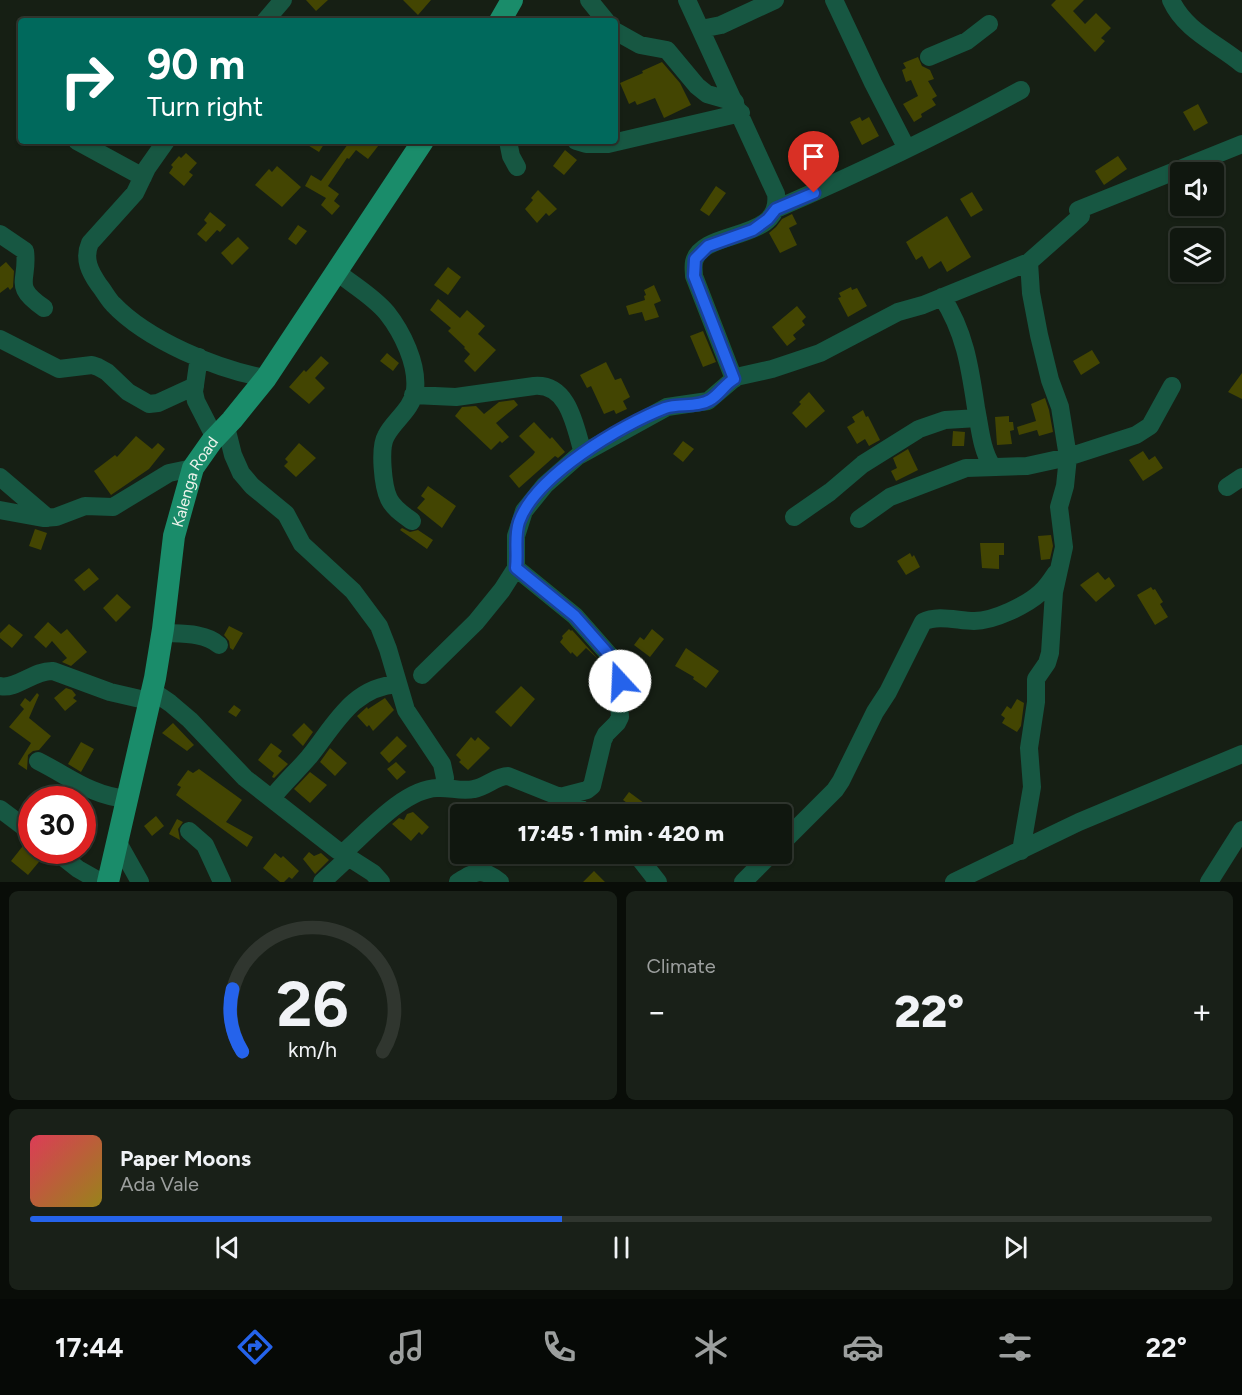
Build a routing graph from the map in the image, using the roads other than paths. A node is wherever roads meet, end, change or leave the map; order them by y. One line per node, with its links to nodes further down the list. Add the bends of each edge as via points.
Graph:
1 (283, 0): 8 (street)
2 (512, 0): 9 (main road)
3 (589, 0): 10 (street)
4 (687, 0): 12 (street)
5 (774, 0): 12 (street, via 721,25)
6 (834, 0): 26 (street)
7 (1171, 0): 15 (street, via 1182,19)
8 (268, 18)
9 (502, 18)
10 (604, 18)
11 (989, 24): 14 (street, via 967,41)
12 (701, 29): 17 (street)
13 (618, 33): 17 (street, via 640,45 667,50 697,86)
14 (929, 57)
15 (1242, 64)
16 (1021, 90): 26 (street)
17 (738, 107): 18 (street); 29 (street, via 776,194)
18 (618, 141)
19 (82, 144): 28 (street)
20 (164, 144): 28 (street)
21 (421, 144): 32 (main road, Kalenga Road)
22 (509, 144): 27 (street)
23 (586, 144): 24 (street)
24 (608, 144)
25 (1242, 144): 31 (street, via 1079,213)
26 (907, 149): 29 (street)
27 (517, 166)
28 (143, 177): 36 (street, via 128,202 90,243 86,260 113,304 147,331)
29 (776, 209): 38 (street, via 753,230 708,246 694,263 694,276)
30 (0, 234): 34 (street, via 25,251 24,288 29,298)
31 (1029, 262): 33 (street); 45 (street, via 1037,324 1060,407)
32 (337, 272): 37 (main road, Kalenga Road); 41 (street, via 387,313 410,355 415,379)
33 (942, 297): 38 (street, via 898,312 820,353); 42 (street, via 959,328)
34 (44, 308)
35 (0, 339): 39 (street, via 59,369 98,367 149,404)
36 (199, 357): 37 (street); 39 (street)
37 (266, 378): 43 (main road, Kalenga Road)
38 (734, 379): 44 (street, via 708,401 667,407)
39 (195, 386): 43 (street, via 196,401)
40 (1172, 386): 45 (street, via 1149,426 1136,435)
41 (413, 395): 44 (street, via 456,397 534,386 550,388 566,402); 53 (street, via 386,435 383,454 389,500)
42 (978, 418): 46 (street); 50 (street, via 945,420 919,429 863,464)
43 (220, 432): 47 (main road, Kalenga Road); 59 (street, via 241,473 286,514 302,544 353,591 370,614 388,649)
44 (583, 453): 55 (street, via 545,485 524,511 516,536)
45 (1068, 457): 46 (street, via 1027,466); 54 (street, via 1059,507)
46 (992, 466): 52 (street, via 966,468 911,488)
47 (193, 468): 51 (street, via 168,473 113,507 85,506); 56 (main road, Kalenga Road, via 174,536)
48 (0, 477): 51 (street)
49 (0, 510): 51 (street)
50 (794, 517)
51 (48, 518)
52 (859, 519)
53 (412, 521)
54 (1062, 561): 73 (street, via 1041,592 996,617 923,622 841,781); 75 (street, via 1054,592 1050,653 1036,679 1029,748 1032,787)
55 (516, 568): 58 (street, via 476,622); 65 (street, via 575,616 620,669 620,717 603,740 592,786)
56 (162, 633): 57 (street, via 204,638); 61 (main road, Kalenga Road)
57 (219, 645)
58 (422, 675)
59 (398, 684): 64 (street, via 406,710 442,764); 66 (street, via 369,690 343,712)
60 (0, 686): 61 (street, via 8,687 53,671 110,692)
61 (150, 696): 66 (street, via 170,703 244,778); 67 (main road, Kalenga Road)
62 (1242, 754): 75 (street, via 1079,822)
63 (38, 761): 67 (street, via 83,787)
64 (443, 788): 65 (street, via 475,789 508,776); 76 (street, via 422,791 404,800)
65 (560, 796): 68 (street)
66 (272, 798): 76 (street)
67 (127, 799): 74 (main road, Kalenga Road)
68 (574, 804)
69 (0, 809): 70 (street)
70 (18, 822)
71 (1242, 830): 91 (street)
72 (189, 831): 83 (street, via 205,845)
73 (792, 833)
74 (117, 841): 81 (main road, Kalenga Road); 82 (street)
75 (1021, 851): 90 (street)
76 (346, 855): 84 (street); 85 (street)
77 (72, 864): 80 (street)
78 (644, 864): 88 (street)
79 (761, 864): 89 (street)
80 (101, 882)
81 (108, 882)
82 (140, 882)
83 (222, 882)
84 (322, 882)
85 (381, 882)
86 (458, 882): 87 (street, via 478,871 489,873)
87 (500, 882)
88 (658, 882)
89 (743, 882)
90 (954, 882)
91 (1209, 882)

